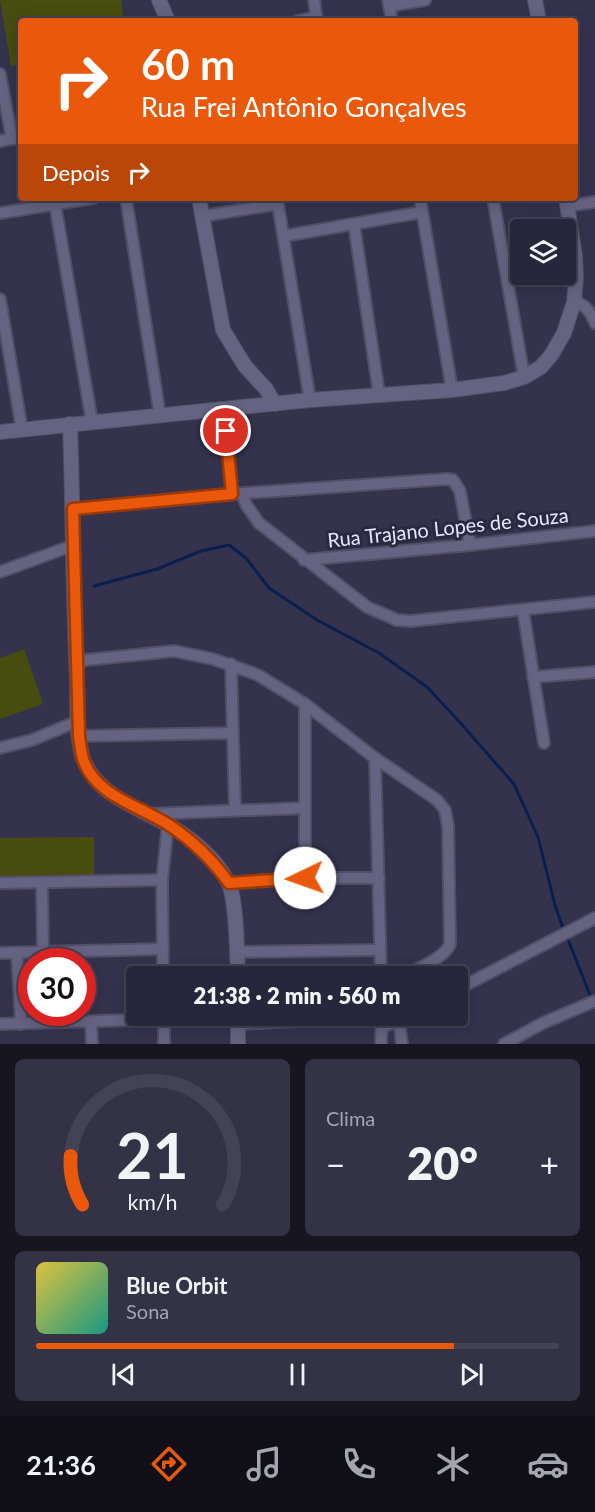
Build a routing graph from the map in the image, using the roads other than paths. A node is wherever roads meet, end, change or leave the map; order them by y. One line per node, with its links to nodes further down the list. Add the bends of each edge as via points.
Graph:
1 (159, 0): 6 (street)
2 (314, 0): 7 (street)
3 (425, 0): 5 (street)
4 (535, 0): 9 (street)
5 (388, 3): 8 (street)
6 (167, 18)
7 (317, 18)
8 (391, 18)
9 (538, 18)
10 (0, 74): 11 (street)
11 (16, 138): 12 (street)
12 (0, 141)
13 (55, 201): 22 (street); 37 (street)
14 (126, 201): 36 (street)
15 (200, 201): 23 (street)
16 (277, 201): 23 (street); 25 (street)
17 (420, 201): 21 (street)
18 (494, 201): 30 (street)
19 (567, 202): 20 (street); 27 (street, via 576,278)
20 (595, 202)
21 (422, 212): 24 (street); 31 (street)
22 (0, 213)
23 (202, 216): 34 (street, via 223,330)
24 (354, 224): 25 (street); 32 (street)
25 (284, 236): 33 (street)
26 (0, 299): 39 (street)
27 (574, 302): 28 (street); 30 (street, via 552,354 541,367)
28 (591, 307): 29 (street)
29 (595, 323)
30 (524, 377): 31 (street)
31 (452, 390): 32 (street)
32 (379, 394): 33 (street)
33 (310, 400): 34 (street)
34 (275, 404): 35 (street)
35 (224, 410): 36 (street); 41 (street)
36 (160, 416): 37 (street)
37 (92, 422): 38 (street)
38 (70, 424): 39 (street); 42 (street)
39 (22, 430): 40 (street)
40 (0, 432)
41 (237, 494): 42 (street); 45 (street, via 453,480 460,491); 46 (street, via 259,523)
42 (73, 509): 44 (street)
43 (595, 531): 45 (street, Rua Trajano Lopes de Souza)
44 (74, 545): 47 (street); 50 (street)
45 (470, 545): 46 (street, Rua Trajano Lopes de Souza)
46 (304, 560): 49 (street, via 367,607 397,620)
47 (0, 572)
48 (595, 603): 49 (street)
49 (523, 610): 53 (street)
50 (76, 661): 51 (street, via 174,651); 55 (street)
51 (231, 664): 54 (street, via 258,675); 56 (street)
52 (595, 672): 53 (street)
53 (533, 677): 58 (street)
54 (305, 705): 60 (street); 61 (street)
55 (78, 721): 57 (street); 59 (street)
56 (232, 733): 57 (street); 62 (street)
57 (79, 736): 63 (street, via 91,775 108,791)
58 (544, 743)
59 (0, 748)
60 (375, 758): 66 (street); 82 (street, via 430,795 447,818 450,944 441,956)
61 (304, 808): 62 (street); 65 (street)
62 (235, 810): 63 (street)
63 (147, 814): 64 (street)
64 (168, 824): 67 (street); 70 (street, via 201,849)
65 (305, 878): 66 (street); 70 (street)
66 (379, 878): 74 (street)
67 (162, 880): 68 (street); 73 (street)
68 (42, 882): 69 (street); 72 (street)
69 (0, 883)
70 (229, 883): 76 (street)
71 (595, 918): 84 (street)
72 (43, 948)
73 (163, 949): 75 (street); 79 (street)
74 (379, 950): 76 (street); 81 (street)
75 (96, 951)
76 (237, 952): 80 (street)
77 (0, 953): 78 (street)
78 (17, 953): 83 (street)
79 (163, 966)
80 (238, 966)
81 (380, 966)
82 (422, 966)
83 (18, 971)
84 (468, 984)
85 (595, 1001): 100 (street)
86 (126, 1020): 87 (street)
87 (96, 1022)
88 (0, 1024): 89 (street)
89 (18, 1024)
90 (91, 1026): 95 (street)
91 (164, 1026): 96 (street)
92 (238, 1026): 97 (street)
93 (382, 1026): 98 (street)
94 (403, 1026): 99 (street)
95 (92, 1044)
96 (164, 1044)
97 (238, 1044)
98 (381, 1044)
99 (402, 1044)
100 (504, 1044)

